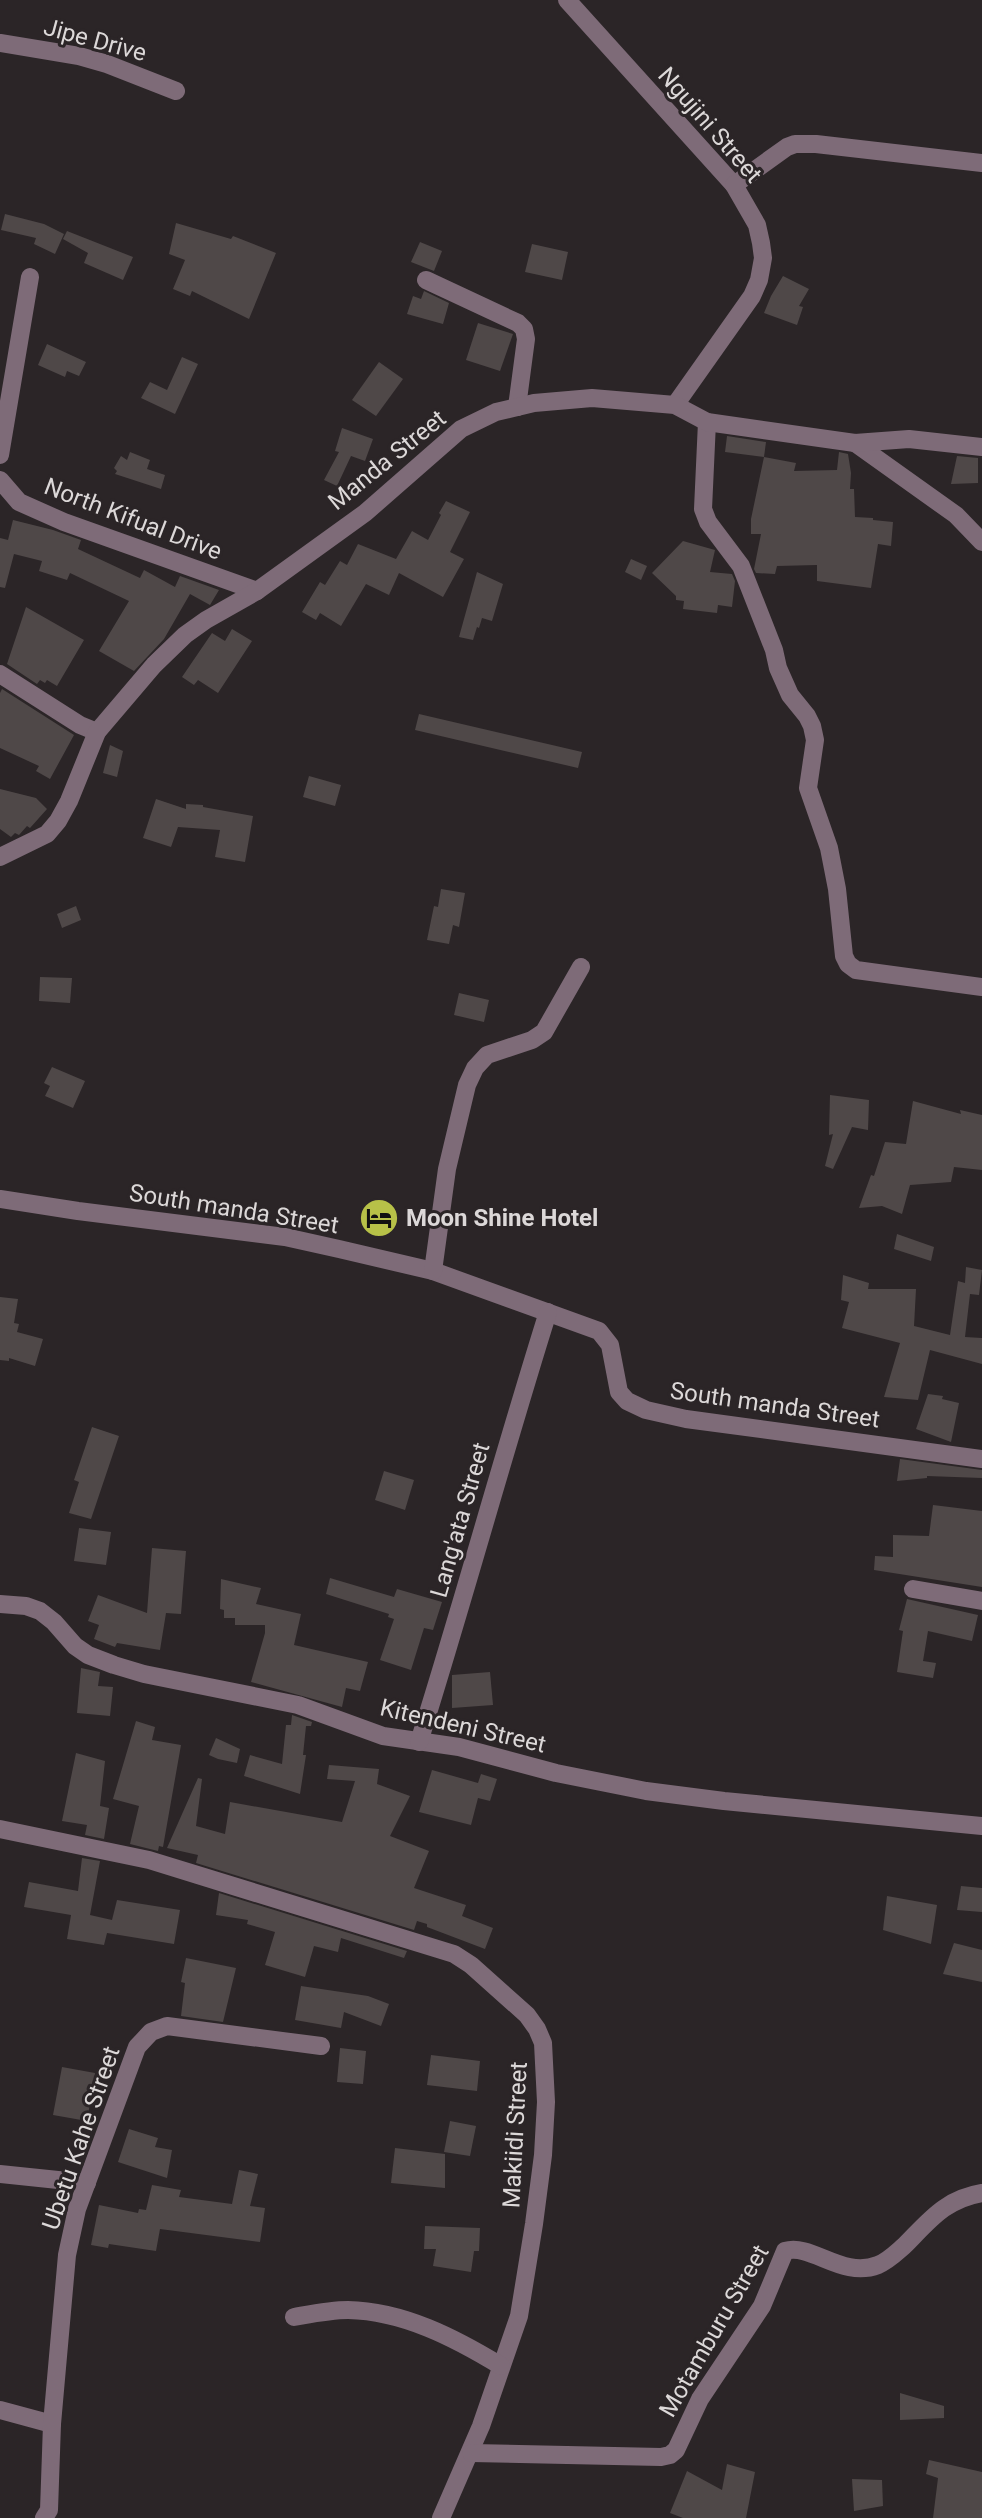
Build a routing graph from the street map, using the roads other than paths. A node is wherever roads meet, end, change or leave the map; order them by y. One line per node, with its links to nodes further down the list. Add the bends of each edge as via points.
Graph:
1 (567, 0): 5 (street, Ngujini Street)
2 (0, 43): 3 (street, Jipe Drive, via 79,56)
3 (176, 91)
4 (982, 163): 5 (street, via 795,144)
5 (734, 186): 8 (street, Ngujini Street, via 757,225 763,258 759,280)
6 (30, 277): 13 (street)
7 (426, 280): 9 (street, via 524,329)
8 (675, 405): 9 (street, Manda Street, via 592,398); 10 (street, Manda Street)
9 (517, 407): 16 (street, Manda Street, via 461,429 365,513)
10 (706, 422): 11 (street, Manda Street); 21 (street, via 704,509 708,522 741,566 778,668 812,726 815,740 808,788 830,848 844,956 856,970)
11 (855, 443): 12 (street, Manda Street, via 909,439); 15 (street, via 956,515)
12 (982, 447)
13 (0, 455)
14 (0, 480): 16 (street, North Kifual Drive, via 19,502 64,522)
15 (982, 542)
16 (257, 591): 18 (street, Manda Street, via 185,635)
17 (0, 674): 18 (street)
18 (97, 732): 19 (street, Manda Street, via 58,821 47,834)
19 (0, 857)
20 (581, 967): 23 (street, via 544,1032 487,1055 475,1068 447,1169)
21 (982, 986)
22 (0, 1199): 23 (street, South manda Street, via 285,1237)
23 (433, 1271): 24 (street, South manda Street)
24 (548, 1312): 25 (street, South manda Street, via 605,1336 619,1392 646,1410); 29 (street, Lang'ata Street)
25 (982, 1459)
26 (913, 1589): 27 (street)
27 (982, 1601)
28 (0, 1604): 29 (street, Kitendeni Street, via 40,1611 75,1646 114,1665 298,1705 383,1737)
29 (419, 1742): 30 (street, Kitendeni Street, via 459,1747 646,1791)
30 (982, 1826)
31 (0, 1829): 37 (street, Makiidi Street, via 149,1860 427,1944 471,1965 527,2015 544,2043 546,2102 528,2275)
32 (321, 2046): 34 (street, Ubetu Kahe Street, via 167,2026 152,2032 137,2047)
33 (0, 2174): 34 (street)
34 (87, 2183): 39 (street, Ubetu Kahe Street, via 67,2255)
35 (982, 2193): 40 (street, Motamburu Street, via 946,2205 877,2266 843,2267 806,2252 785,2251 762,2306 700,2399 670,2455)
36 (294, 2318): 37 (street, via 348,2310 378,2314 426,2327)
37 (501, 2366): 40 (street, Makiidi Street)
38 (0, 2410): 39 (street)
39 (52, 2424): 41 (street, Ubetu Kahe Street)
40 (471, 2453): 42 (street, Makiidi Street)
41 (52, 2517)
42 (441, 2518)

